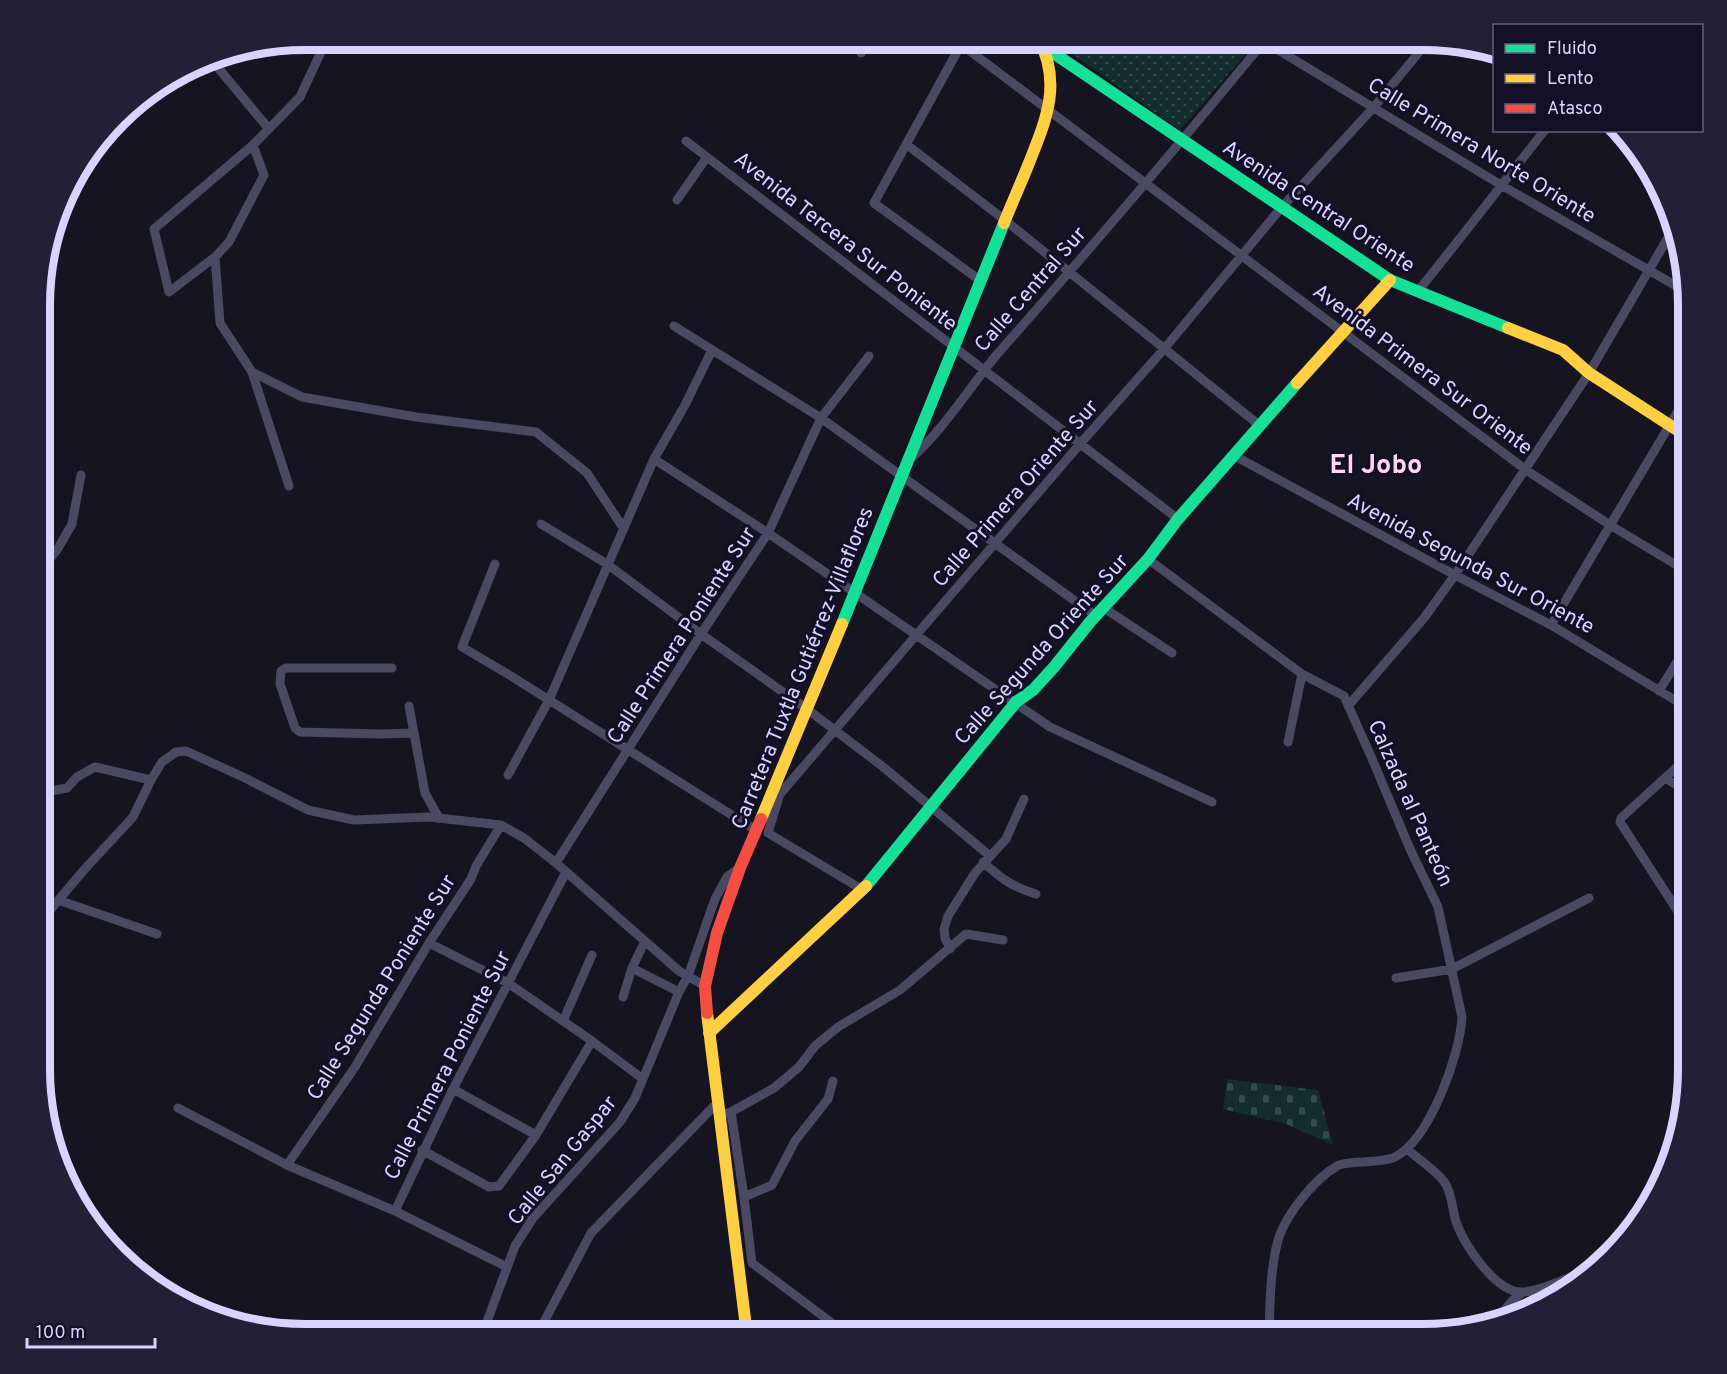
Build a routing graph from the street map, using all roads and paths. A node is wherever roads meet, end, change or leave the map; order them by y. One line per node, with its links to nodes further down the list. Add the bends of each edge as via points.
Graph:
1 (322, 50): 16 (street, via 300,97)
2 (863, 50): 11 (street)
3 (955, 50): 20 (street)
4 (971, 50): 15 (street, Avenida Primera Sur Oriente)
5 (1043, 50): 15 (street, Carretera Tuxtla Gutiérrez-Villaflores, via 1051,86)
6 (1052, 50): 12 (street, Avenida Central Oriente)
7 (1063, 50): 12 (street)
8 (1256, 50): 19 (street, Calle Central Sur)
9 (1280, 50): 14 (street, Calle Primera Norte Oriente)
10 (1421, 50): 14 (street, Calle Primera Oriente Sur)
11 (861, 53)
12 (1059, 55): 19 (street, Avenida Central Oriente)
13 (216, 66): 16 (street)
14 (1374, 107): 24 (street, Calle Primera Norte Oriente); 26 (street, Calle Primera Oriente Sur)
15 (1048, 111): 23 (street, Avenida Primera Sur Oriente); 27 (street, Carretera Tuxtla Gutiérrez-Villaflores)
16 (269, 129): 21 (street)
17 (1543, 132): 24 (street)
18 (686, 141): 22 (street, Avenida Tercera Sur Poniente)
19 (1182, 141): 23 (street, Calle Central Sur); 26 (street, Avenida Central Oriente)
20 (906, 144): 27 (street); 34 (street, via 874,203)
21 (253, 145): 30 (street, via 264,175 229,242); 30 (street, via 154,229 169,292)
22 (707, 157): 25 (street); 39 (street, Avenida Tercera Sur Poniente)
23 (1145, 183): 29 (street, Avenida Primera Sur Oriente); 32 (street, Calle Central Sur)
24 (1501, 185): 31 (street, Calle Primera Norte Oriente); 36 (street)
25 (677, 200)
26 (1281, 208): 29 (street, Calle Primera Oriente Sur); 33 (street, Avenida Central Oriente)
27 (1006, 221): 32 (street); 34 (street, Carretera Tuxtla Gutiérrez-Villaflores)
28 (1668, 237): 31 (street)
29 (1241, 254): 38 (street, Avenida Primera Sur Oriente); 41 (street, Calle Primera Oriente Sur)
30 (216, 257): 44 (street, via 220,323)
31 (1648, 269): 35 (street, Calle Primera Norte Oriente); 45 (street)
32 (1069, 272): 41 (street); 43 (street, Calle Central Sur)
33 (1390, 280): 36 (street, Avenida Central Oriente); 38 (street, Calle Segunda Oriente Sur)
34 (981, 281): 39 (street, Carretera Tuxtla Gutiérrez-Villaflores)
35 (1677, 286)
36 (1418, 291): 45 (street, Avenida Central Oriente, via 1563,350)
37 (674, 326): 40 (street)
38 (1343, 332): 49 (street, Calle Segunda Oriente Sur); 57 (street, Avenida Primera Sur Oriente)
39 (954, 348): 43 (street, Avenida Tercera Sur Poniente); 47 (street, Carretera Tuxtla Gutiérrez-Villaflores)
40 (712, 350): 48 (street); 55 (street)
41 (1164, 350): 49 (street); 53 (street, Calle Primera Oriente Sur)
42 (869, 356): 48 (street, Calle Primera Poniente Sur)
43 (984, 370): 51 (street, Calle Central Sur); 53 (street, Avenida Tercera Sur Poniente)
44 (252, 372): 60 (street); 64 (street, via 302,397 536,432 587,473)
45 (1589, 373): 50 (street, Avenida Central Oriente); 57 (street)
46 (1678, 410): 50 (street)
47 (927, 414): 51 (street); 56 (street, Carretera Tuxtla Gutiérrez-Villaflores)
48 (820, 418): 59 (street); 65 (street, Calle Primera Poniente Sur)
49 (1259, 425): 54 (street, Calle Segunda Oriente Sur)
50 (1668, 425): 52 (street, Avenida Central Oriente); 63 (street)
51 (941, 427): 56 (street, Calle Central Sur)
52 (1678, 430)
53 (1080, 444): 61 (street, Avenida Tercera Sur Poniente); 66 (street, Calle Primera Oriente Sur)
54 (1233, 455): 61 (street, Calle Segunda Oriente Sur); 72 (street, Avenida Segunda Sur Oriente)
55 (654, 459): 64 (street); 65 (street)
56 (908, 461): 59 (street, Carretera Tuxtla Gutiérrez-Villaflores)
57 (1526, 470): 63 (street, Avenida Primera Sur Oriente); 72 (street)
58 (81, 475): 67 (street, via 72,524)
59 (901, 477): 66 (street); 73 (street, Carretera Tuxtla Gutiérrez-Villaflores)
60 (289, 486)
61 (1178, 519): 68 (street, Calle Segunda Oriente Sur)
62 (541, 524): 70 (street)
63 (1610, 525): 71 (street, Avenida Primera Sur Oriente); 75 (street)
64 (624, 530): 70 (street)
65 (768, 533): 73 (street); 76 (street, Calle Primera Poniente Sur)
66 (996, 543): 74 (street); 77 (street, Calle Primera Oriente Sur)
67 (50, 559)
68 (1148, 559): 74 (street, Calle Segunda Oriente Sur); 81 (street, Calzada al Panteón)
69 (495, 564): 83 (street, via 462,647)
70 (607, 564): 76 (street); 83 (street)
71 (1678, 567)
72 (1455, 575): 75 (street, Avenida Segunda Sur Oriente); 87 (street, via 1424,618)
73 (854, 594): 77 (street); 88 (street, Carretera Tuxtla Gutiérrez-Villaflores)
74 (1100, 612): 78 (street); 84 (street, Calle Segunda Oriente Sur, via 1033,690)
75 (1551, 625): 82 (street, Avenida Segunda Sur Oriente)
76 (701, 634): 88 (street); 92 (street, Calle Primera Poniente Sur)
77 (916, 636): 84 (street); 89 (street, Calle Primera Oriente Sur)
78 (1172, 653)
79 (1678, 660): 82 (street)
80 (392, 668): 90 (street, via 286,668 281,671 280,684 295,728 300,732)
81 (1302, 674): 87 (street, Calzada al Panteón, via 1344,696); 91 (street)
82 (1659, 691): 85 (street, Avenida Segunda Sur Oriente)
83 (549, 700): 92 (street); 94 (street)
84 (1016, 702): 101 (street, via 1050,727); 102 (street, Calle Segunda Oriente Sur)
85 (1678, 702)
86 (409, 706): 90 (street)
87 (1348, 706): 123 (street, Calzada al Panteón, via 1438,907)
88 (807, 710): 89 (street); 99 (street, Carretera Tuxtla Gutiérrez-Villaflores)
89 (834, 730): 99 (street, Calle Primera Oriente Sur); 102 (street)
90 (414, 733): 103 (street, via 425,793)
91 (1288, 742)
92 (628, 751): 105 (street); 107 (street, Calle Primera Poniente Sur)
93 (1678, 766): 95 (street)
94 (508, 775)
95 (1665, 778): 97 (street); 115 (street, via 1620,822)
96 (151, 780): 98 (street, via 95,767 67,788); 103 (street, via 162,762 176,752 186,751 308,810 354,820); 113 (street, via 133,817)
97 (1678, 786)
98 (50, 791)
99 (776, 794): 105 (street, Carretera Tuxtla Gutiérrez-Villaflores)
100 (1024, 798): 106 (street, via 1006,838)
101 (1212, 802)
102 (930, 806): 106 (street); 110 (street, Calle Segunda Oriente Sur)
103 (439, 818): 104 (street)
104 (501, 825): 107 (street); 119 (street, Calle Segunda Poniente Sur)
105 (762, 832): 108 (street, Carretera Tuxtla Gutiérrez-Villaflores); 110 (street)
106 (987, 859): 111 (street, via 1005,882); 120 (street, via 948,916 944,929)
107 (556, 863): 109 (street)
108 (740, 868): 124 (street, Calle San Gaspar, via 727,877 715,899); 127 (street, Carretera Tuxtla Gutiérrez-Villaflores, via 717,933)
109 (566, 872): 118 (street); 126 (street, Calle Primera Poniente Sur)
110 (863, 890): 131 (street, Calle Segunda Oriente Sur)
111 (1036, 894)
112 (1589, 898): 123 (street)
113 (58, 900): 114 (street); 116 (street)
114 (50, 910)
115 (1678, 912)
116 (157, 934)
117 (1003, 940): 120 (street, via 966,934)
118 (645, 941): 122 (street); 124 (street)
119 (429, 943): 126 (street); 141 (street, Calle Segunda Poniente Sur, via 355,1067)
120 (950, 949): 137 (street, via 900,990 838,1027 774,1088)
121 (592, 956): 130 (street)
122 (632, 968): 128 (street); 129 (street)
123 (1452, 969): 125 (street); 139 (street, Calzada al Panteón, via 1461,1030 1441,1096)
124 (688, 976): 127 (street); 128 (street, Calle San Gaspar)
125 (1396, 978)
126 (508, 983): 130 (street); 135 (street, Calle Primera Poniente Sur)
127 (705, 986): 131 (street, Carretera Tuxtla Gutiérrez-Villaflores)
128 (679, 992): 133 (street, Calle San Gaspar)
129 (623, 997)
130 (563, 1021): 132 (street)
131 (709, 1033): 137 (street, Carretera Tuxtla Gutiérrez-Villaflores)
132 (592, 1041): 133 (street); 138 (street)
133 (642, 1079): 145 (street, Calle San Gaspar, via 620,1122 533,1218)
134 (832, 1081): 142 (street, via 828,1099 795,1141 772,1185)
135 (453, 1089): 138 (street); 140 (street, Calle Primera Poniente Sur)
136 (178, 1108): 141 (street)
137 (722, 1110): 142 (street); 147 (street, Carretera Tuxtla Gutiérrez-Villaflores); 151 (street, via 591,1233)
138 (536, 1135): 140 (street, via 499,1186 489,1187)
139 (1407, 1149): 148 (street, via 1445,1183 1457,1225 1484,1268 1497,1282); 154 (street, via 1392,1158 1339,1164 1312,1186 1282,1228 1277,1244)
140 (422, 1150): 143 (street, Calle Primera Poniente Sur)
141 (287, 1165): 143 (street)
142 (744, 1197): 144 (street)
143 (395, 1211): 145 (street)
144 (752, 1263): 147 (street); 153 (street)
145 (507, 1267): 150 (street, Calle San Gaspar)
146 (1573, 1275): 148 (street)
147 (740, 1280): 152 (street, Carretera Tuxtla Gutiérrez-Villaflores)
148 (1522, 1293): 149 (street)
149 (1504, 1311)
150 (486, 1324)
151 (543, 1324)
152 (746, 1324)
153 (833, 1324)
154 (1270, 1324)

